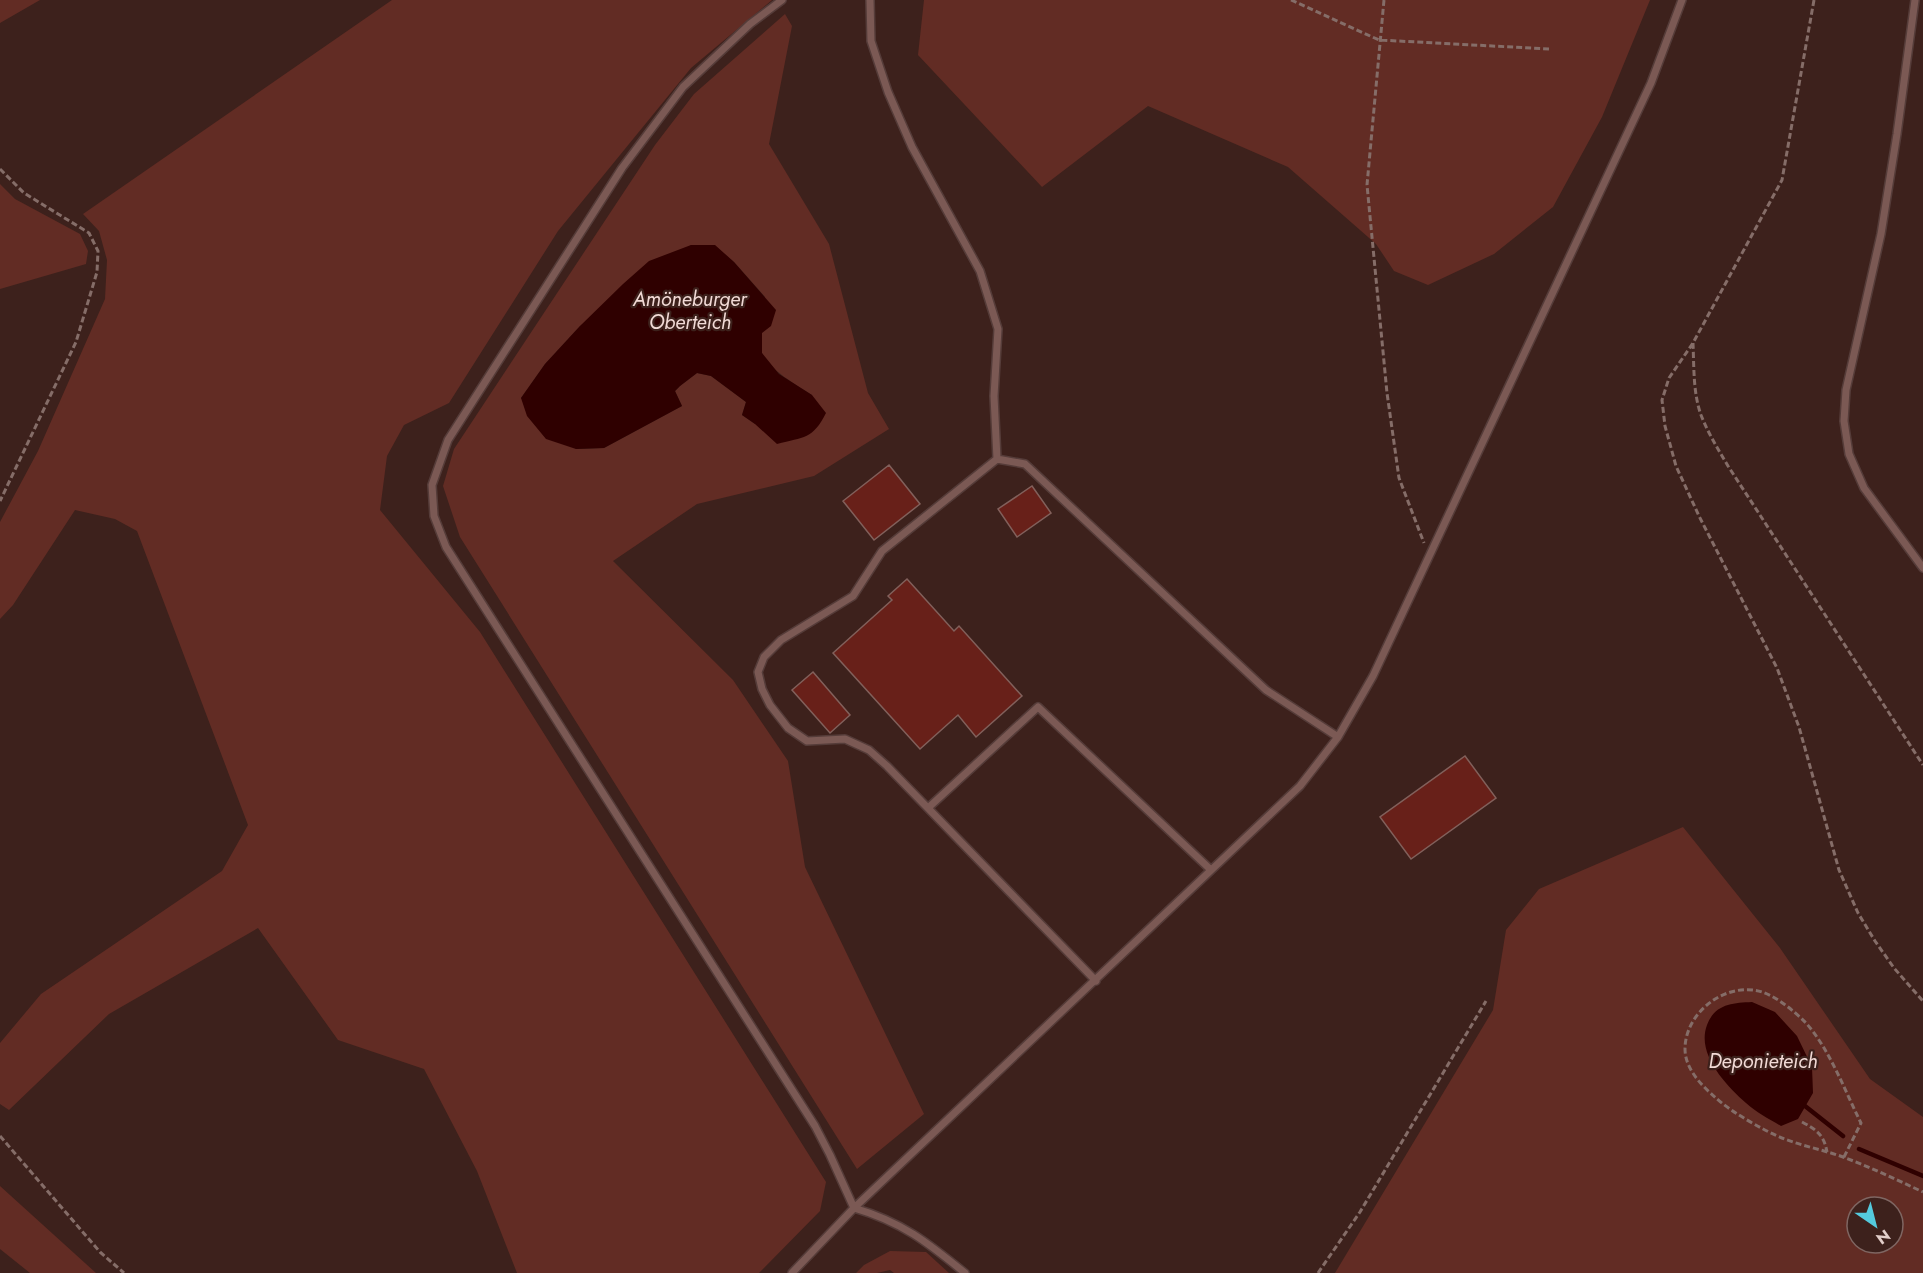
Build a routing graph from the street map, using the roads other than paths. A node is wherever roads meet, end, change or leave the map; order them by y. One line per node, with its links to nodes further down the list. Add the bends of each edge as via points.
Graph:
1 (782, 0): 11 (lane, via 750,24 683,87 622,168 448,440 432,485 434,516 446,547 815,1126)
2 (870, 0): 5 (lane, via 871,40 888,92 912,147 981,271 998,329 994,396)
3 (1682, 0): 7 (lane, via 1651,83 1372,676)
4 (1915, 0): 6 (lane, via 1881,234 1846,390 1844,421 1849,454 1864,488)
5 (997, 459): 7 (lane, via 1025,464 1266,690); 8 (lane, via 882,551 853,596 781,640 764,657 758,672 770,705 788,728 807,741 844,740 869,750)
6 (1923, 568)
7 (1338, 737): 9 (lane, via 1300,786)
8 (928, 808): 9 (lane, via 1038,707); 10 (lane)
9 (1211, 870): 10 (lane)
10 (1096, 981): 11 (lane)
11 (854, 1208): 12 (lane); 13 (lane, via 902,1226 927,1241)
12 (792, 1273)
13 (964, 1273)

